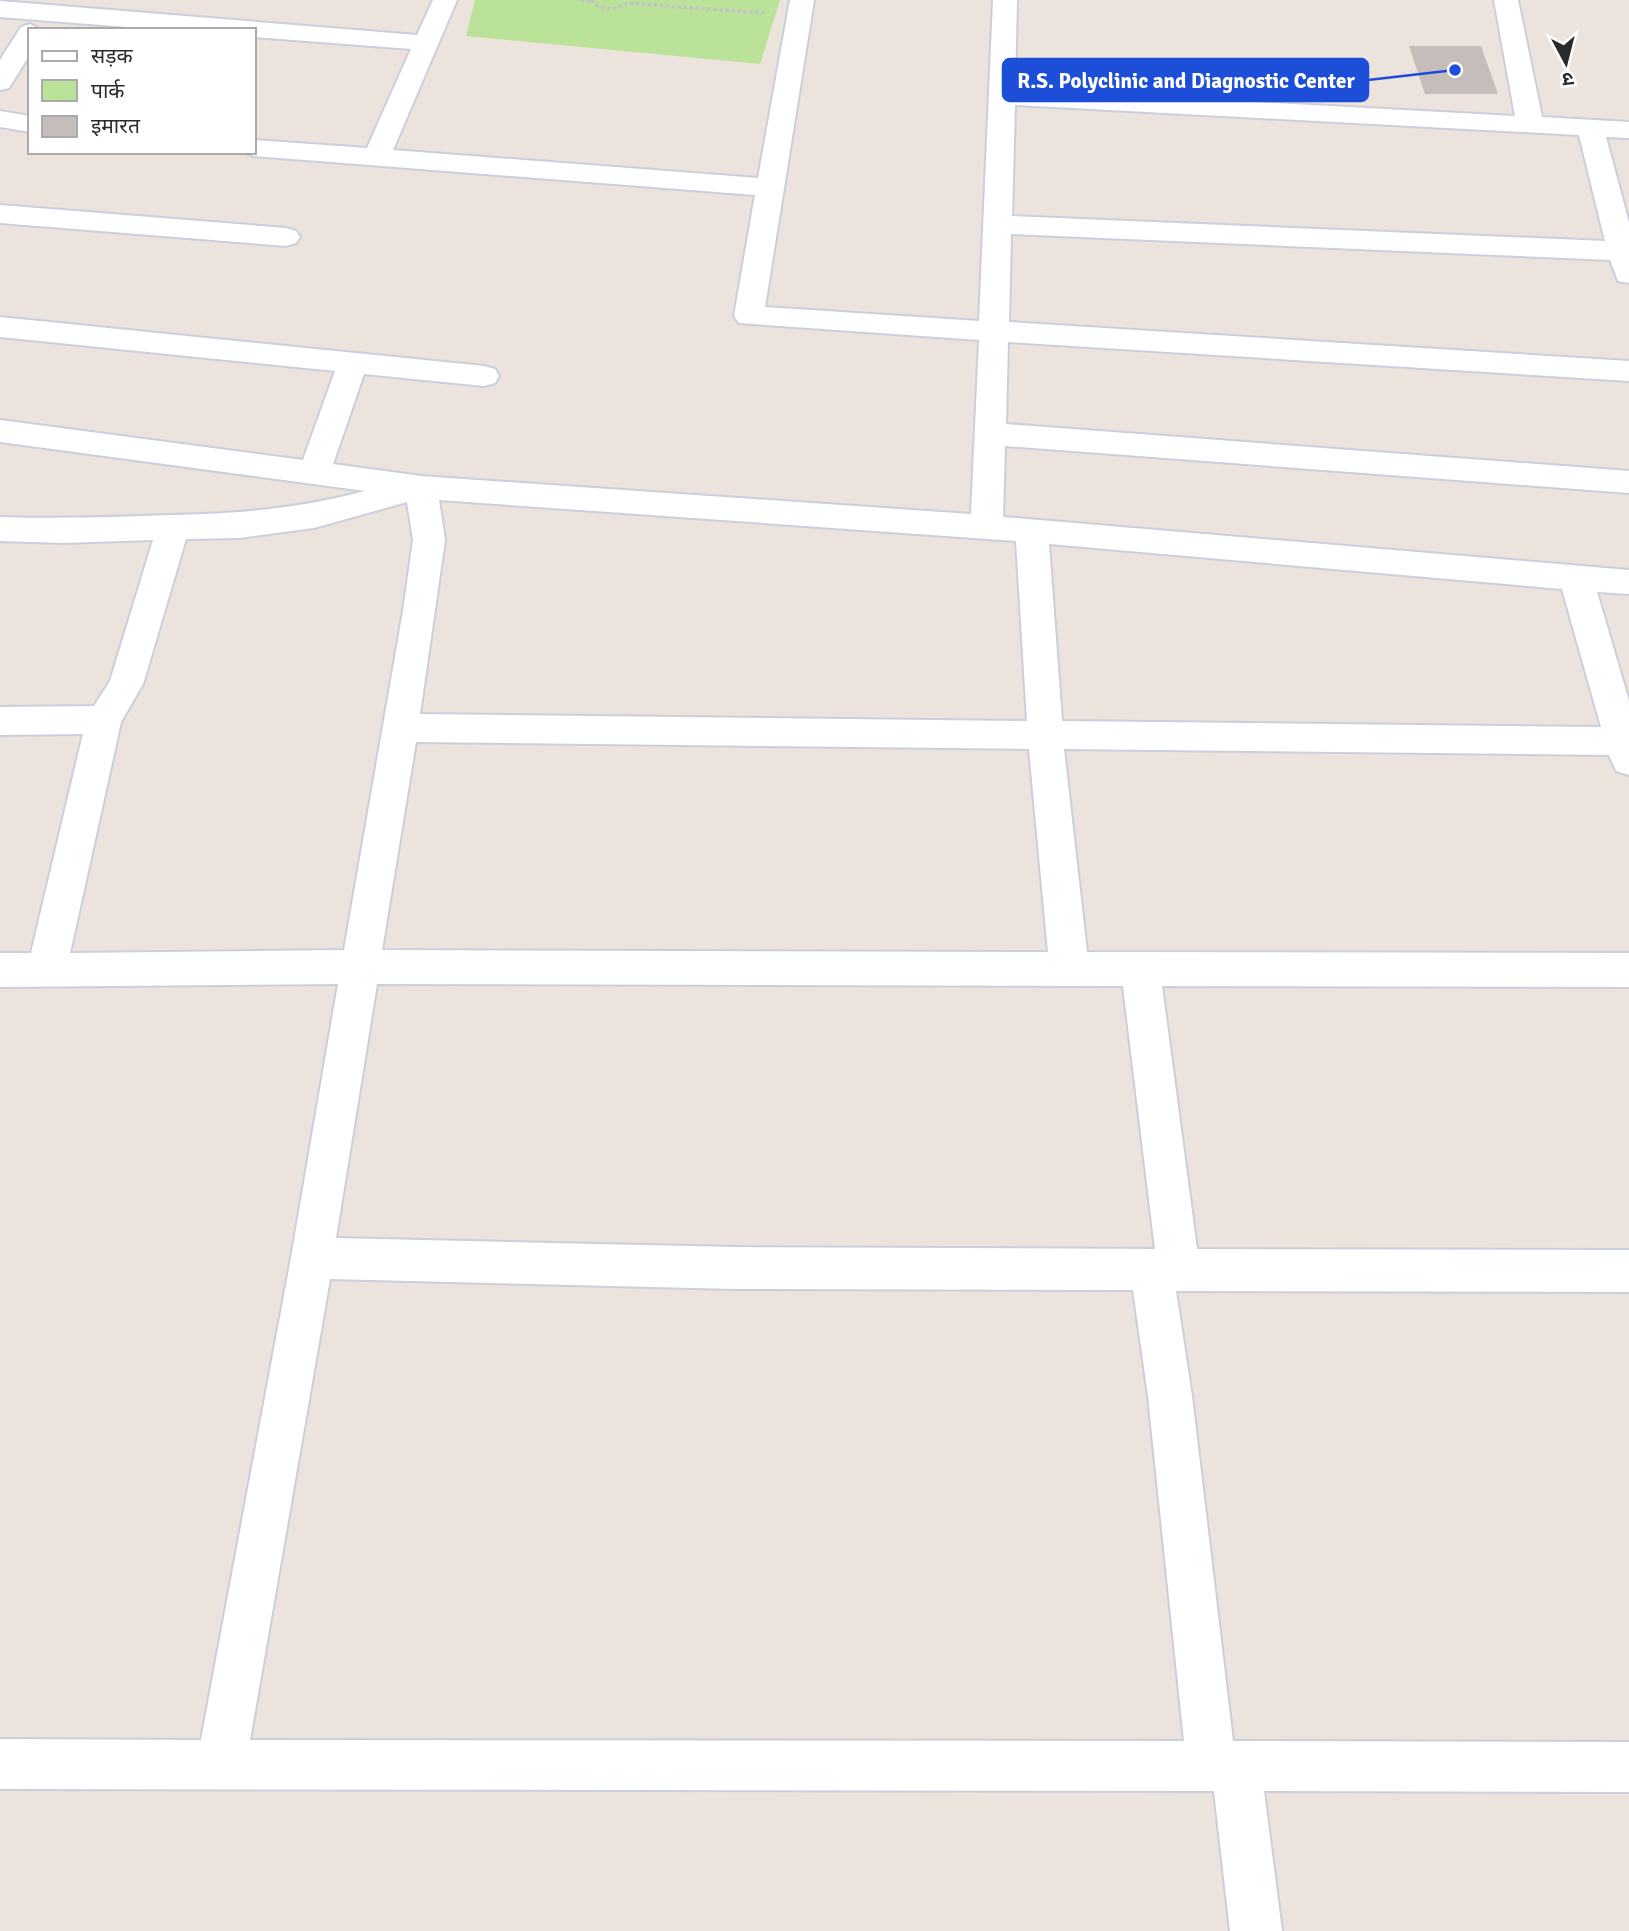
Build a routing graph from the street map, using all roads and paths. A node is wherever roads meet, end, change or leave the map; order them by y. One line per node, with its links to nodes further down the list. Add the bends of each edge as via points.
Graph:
1 (445, 0): 13 (street)
2 (581, 0): 5 (path)
3 (1005, 0): 15 (street)
4 (1506, 0): 18 (street)
5 (592, 1): 6 (path, via 605,10)
6 (628, 2): 7 (path)
7 (801, 8): 23 (street)
8 (0, 9): 9 (street)
9 (34, 24): 10 (street)
10 (117, 28)
11 (28, 34): 14 (street)
12 (256, 35): 13 (street)
13 (426, 43): 22 (street)
14 (0, 82)
15 (1002, 96): 18 (street); 25 (street)
16 (0, 119): 17 (street)
17 (28, 124)
18 (1530, 125): 19 (street)
19 (1591, 129): 20 (street); 27 (street)
20 (1629, 130)
21 (256, 148): 22 (street)
22 (376, 159): 23 (street)
23 (772, 188): 29 (street, via 749,316)
24 (0, 214): 26 (street)
25 (997, 224): 27 (street); 29 (street)
26 (286, 237)
27 (1626, 264)
28 (0, 327): 30 (street)
29 (994, 331): 31 (street); 34 (street)
30 (353, 363): 32 (street); 35 (street)
31 (1629, 371)
32 (484, 376)
33 (0, 431): 35 (street)
34 (990, 435): 36 (street); 39 (street)
35 (314, 473): 37 (street)
36 (1629, 481)
37 (421, 487): 38 (street, via 314,516 239,526); 39 (street); 46 (street, via 429,540)
38 (173, 527): 40 (street); 44 (street, via 125,684)
39 (987, 527): 41 (street)
40 (0, 530)
41 (1032, 531): 42 (street); 47 (street)
42 (1576, 578): 43 (street); 48 (street)
43 (1629, 582)
44 (104, 720): 45 (street); 51 (street)
45 (0, 721)
46 (401, 728): 47 (street); 49 (street)
47 (1045, 733): 48 (street); 50 (street)
48 (1627, 751)
49 (361, 967): 50 (street); 51 (street); 55 (street)
50 (1069, 968): 52 (street)
51 (47, 969): 53 (street)
52 (1140, 969): 54 (street); 56 (street)
53 (0, 970)
54 (1629, 970)
55 (313, 1258): 56 (street); 59 (street)
56 (1166, 1271): 57 (street); 60 (street, via 1170,1396)
57 (1629, 1271)
58 (0, 1764): 59 (street)
59 (221, 1764): 60 (street)
60 (1223, 1766): 61 (street); 62 (street)
61 (1629, 1768)
62 (1256, 1931)

